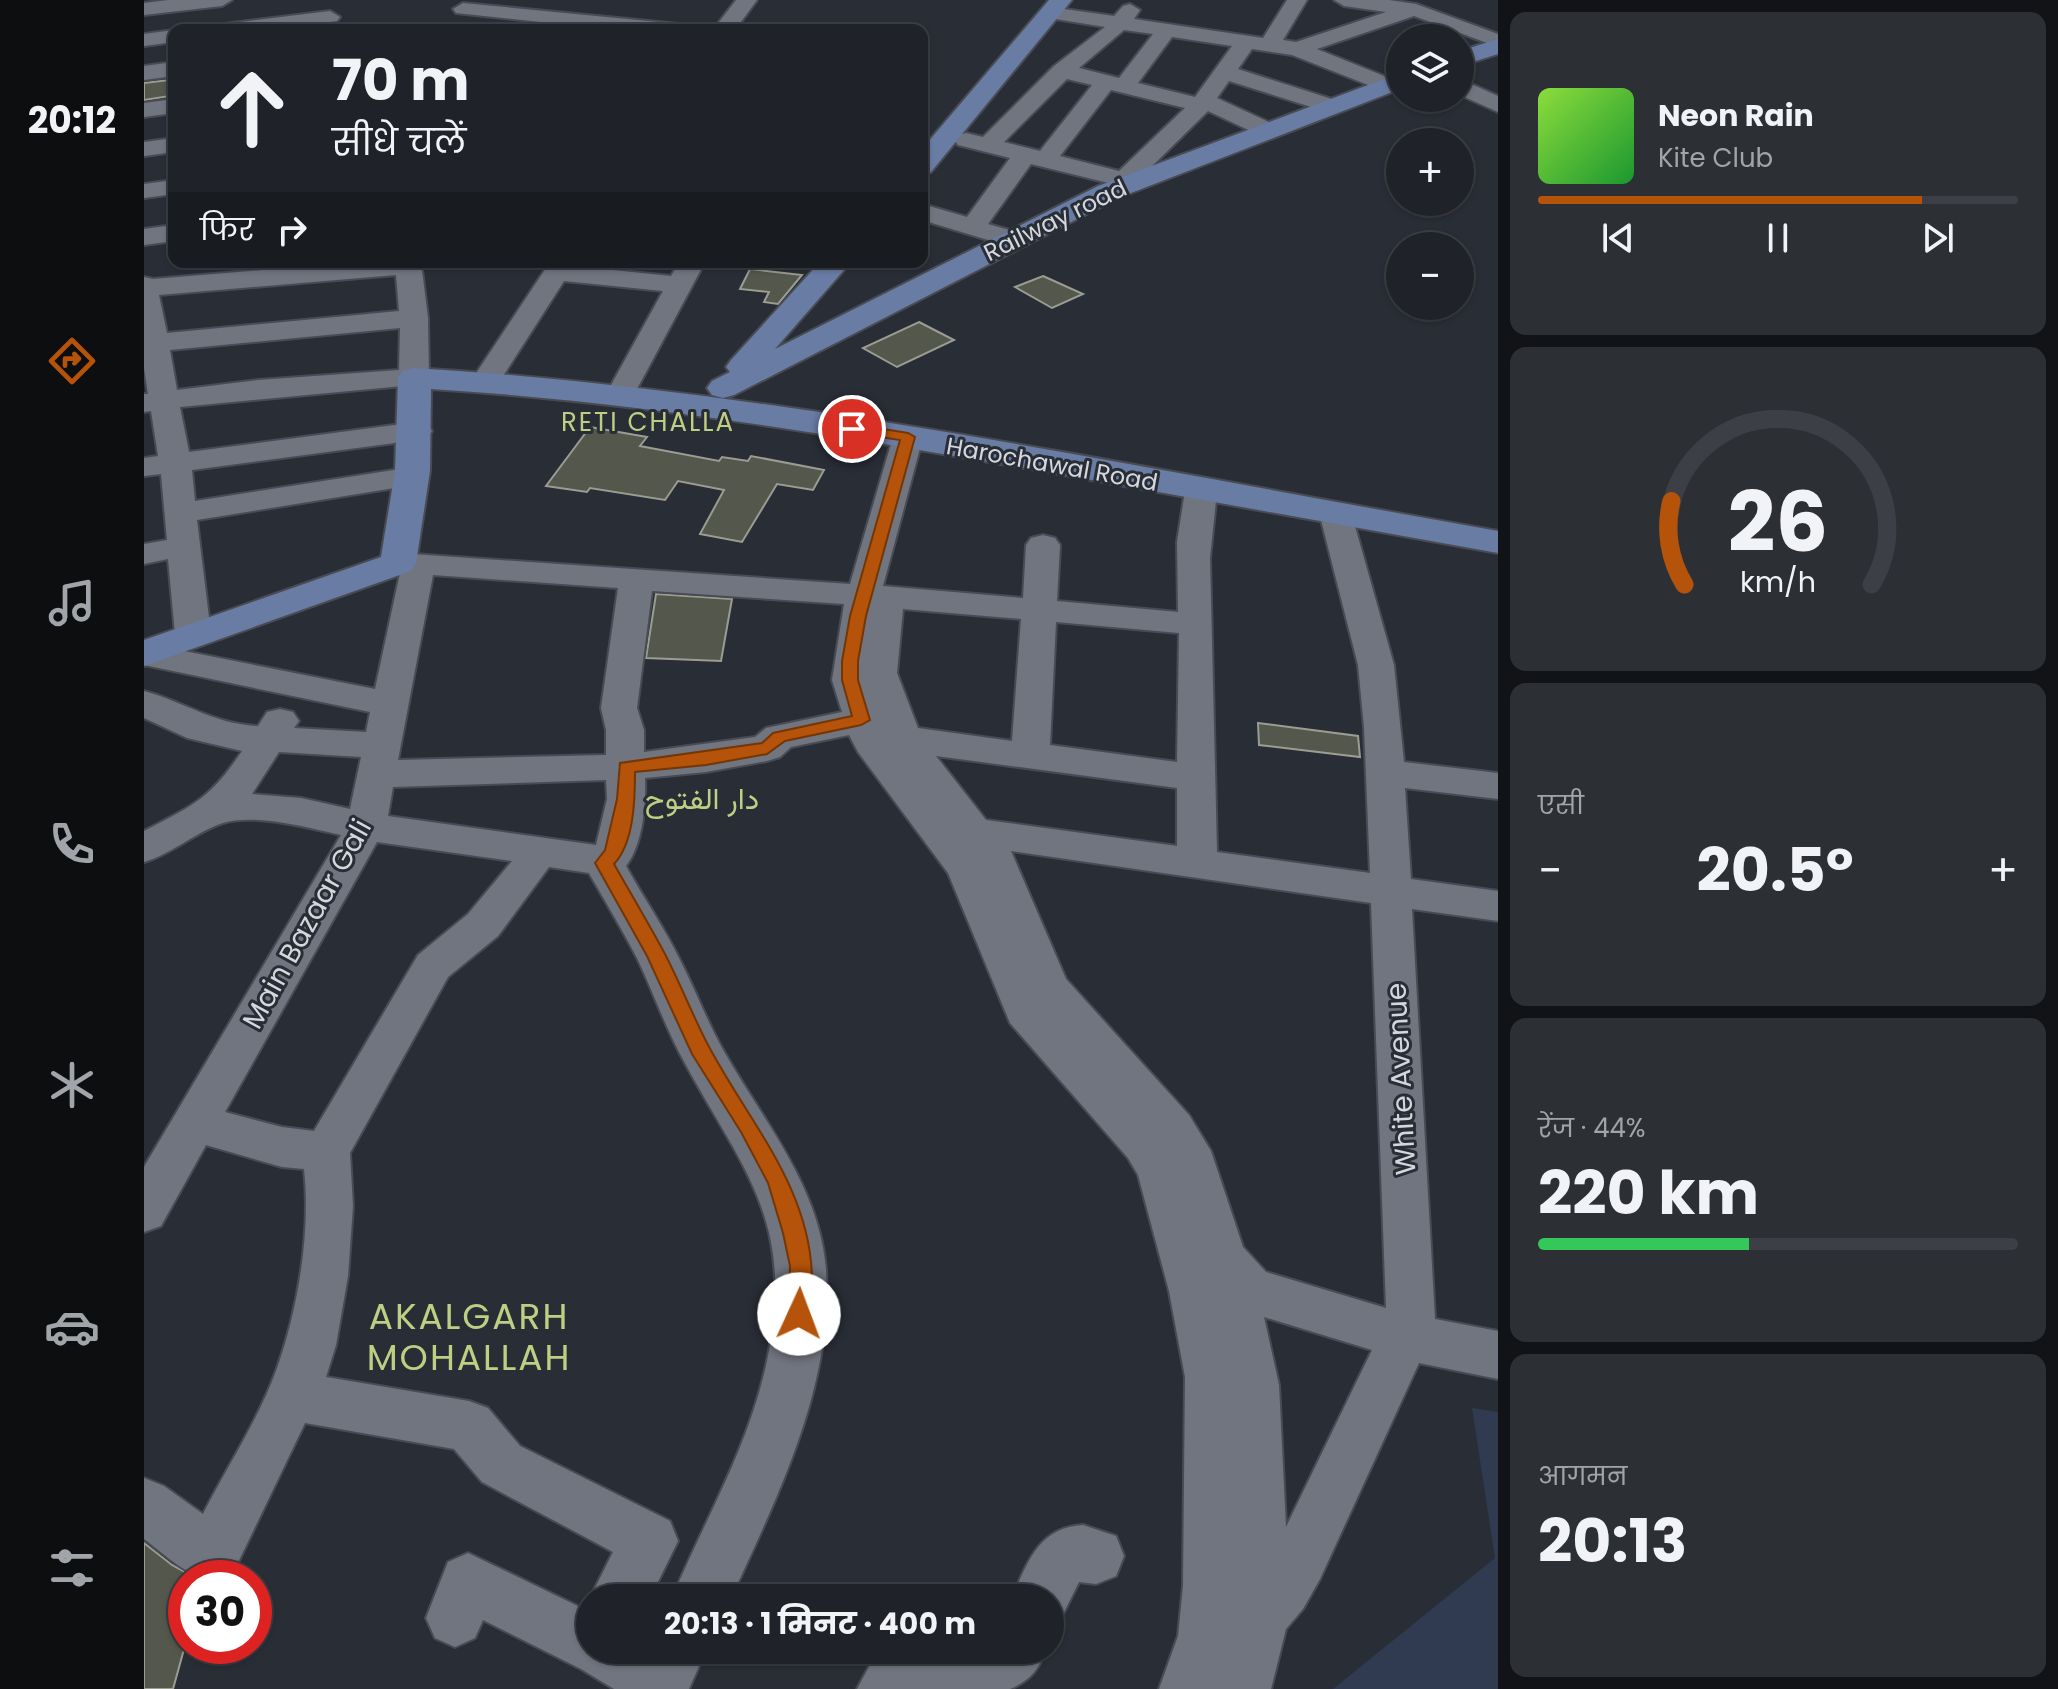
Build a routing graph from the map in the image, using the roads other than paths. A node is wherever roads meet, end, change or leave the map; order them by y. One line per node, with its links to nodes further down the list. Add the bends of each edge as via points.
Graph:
1 (579, 0): 14 (street)
2 (747, 0): 19 (street)
3 (1137, 0): 15 (street)
4 (1297, 0): 24 (street)
5 (1344, 0): 8 (street)
6 (1444, 0): 12 (street)
7 (212, 1): 10 (street); 16 (street)
8 (1374, 2): 12 (street)
9 (1056, 6): 15 (street); 43 (main road)
10 (144, 9)
11 (462, 10): 14 (street)
12 (1416, 10): 21 (street); 27 (street)
13 (330, 16): 17 (street)
14 (563, 18): 18 (street)
15 (1121, 23): 20 (street); 30 (street)
16 (219, 24)
17 (268, 24)
18 (621, 24)
19 (729, 24)
20 (1167, 30): 24 (street); 34 (street)
21 (1354, 30): 25 (street); 26 (street)
22 (168, 37): 23 (street)
23 (144, 40)
24 (1258, 43): 26 (street); 32 (street)
25 (1386, 43)
26 (1297, 49): 33 (street)
27 (1495, 49): 28 (main road)
28 (1474, 55)
29 (168, 70): 31 (street)
30 (1062, 71): 34 (street); 44 (street)
31 (144, 73)
32 (1224, 73): 37 (street); 39 (street)
33 (1386, 81)
34 (1114, 85): 37 (street); 47 (street)
35 (1386, 86): 39 (main road, Railway road)
36 (1474, 93): 38 (street)
37 (1202, 103): 42 (street); 49 (street)
38 (1498, 105)
39 (1330, 106): 42 (main road, Railway road)
40 (168, 107): 41 (street)
41 (144, 110)
42 (1267, 130): 49 (main road, Railway road)
43 (949, 136): 44 (street); 48 (main road)
44 (988, 145): 47 (street)
45 (168, 146): 46 (street)
46 (144, 149)
47 (1036, 157): 49 (street); 53 (street)
48 (928, 159)
49 (1128, 181): 56 (main road, Railway road)
50 (168, 188): 51 (street)
51 (144, 191)
52 (928, 214): 53 (street)
53 (973, 227): 56 (street)
54 (168, 234): 55 (street)
55 (144, 237)
56 (1011, 239): 71 (main road, Railway road)
57 (309, 268): 62 (street)
58 (408, 268): 65 (street)
59 (559, 268): 68 (street)
60 (581, 268): 63 (street)
61 (831, 268): 71 (main road)
62 (259, 270): 64 (street)
63 (686, 273): 70 (street)
64 (144, 287): 66 (street)
65 (414, 318): 66 (street); 67 (street)
66 (149, 343): 72 (street)
67 (414, 378): 68 (main road, Harochawal Road); 69 (street); 73 (main road)
68 (486, 381): 70 (main road, Harochawal Road)
69 (248, 390): 72 (street); 75 (street)
70 (620, 396): 71 (main road, Harochawal Road)
71 (718, 398): 74 (main road, Harochawal Road)
72 (154, 402): 76 (street)
73 (417, 431): 75 (street); 78 (main road)
74 (921, 440): 79 (main road, Harochawal Road); 89 (street)
75 (241, 453): 76 (street); 80 (street)
76 (175, 462): 77 (street); 82 (street)
77 (144, 467)
78 (413, 476): 80 (street); 87 (main road)
79 (1201, 491): 81 (main road, Harochawal Road); 91 (street, via 1192,540)
80 (239, 504): 82 (street)
81 (1335, 512): 83 (main road, Harochawal Road); 102 (street, White Avenue, via 1376,665)
82 (180, 513): 85 (street)
83 (1498, 542)
84 (1043, 545): 90 (street)
85 (184, 546): 86 (street); 92 (street)
86 (144, 554)
87 (408, 565): 88 (street); 92 (main road); 95 (street, Main Bazaar Gali)
88 (637, 580): 89 (street); 101 (street, via 619,708)
89 (877, 596): 90 (street); 97 (street, via 858,616 849,671)
90 (1039, 610): 91 (street); 99 (street)
91 (1196, 624): 103 (street)
92 (193, 634): 93 (main road)
93 (144, 654): 94 (street)
94 (308, 675): 95 (street); 98 (street)
95 (390, 704): 100 (street, Main Bazaar Gali)
96 (152, 716): 98 (street, via 239,738)
97 (878, 734): 99 (street); 101 (street, via 779,737 767,748); 107 (street)
98 (268, 739): 100 (street); 105 (street, via 236,789)
99 (1030, 756): 103 (street)
100 (379, 760): 101 (street); 106 (street, Main Bazaar Gali)
101 (626, 767): 111 (street, via 626,799 614,853)
102 (1386, 773): 104 (street); 112 (street, White Avenue)
103 (1195, 777): 110 (street)
104 (1498, 786)
105 (214, 811): 106 (street, via 242,807 301,812); 108 (street)
106 (366, 827): 109 (street); 114 (street, Main Bazaar Gali)
107 (975, 847): 110 (street); 115 (street, via 1025,1011)
108 (144, 848)
109 (538, 852): 111 (street); 116 (street, via 483,925 433,966)
110 (1197, 862): 112 (street)
111 (604, 863): 125 (street, via 656,955 699,1049 778,1182 801,1266 797,1333 777,1430)
112 (1392, 893): 113 (street); 119 (street, White Avenue, via 1412,1286)
113 (1498, 906)
114 (195, 1123): 116 (street, via 282,1147); 117 (street, Main Bazaar Gali)
115 (1159, 1137): 118 (street, via 1194,1165); 128 (street, via 1161,1172 1211,1377 1212,1586)
116 (326, 1152): 121 (street, via 331,1175 322,1287 303,1375)
117 (144, 1211)
118 (1221, 1258): 119 (street, via 1250,1290); 128 (street, via 1253,1385)
119 (1405, 1337): 120 (street); 128 (street, White Avenue, via 1283,1589)
120 (1498, 1355)
121 (291, 1396): 122 (street, via 212,1555); 124 (street, via 469,1426 501,1464 650,1541)
122 (144, 1505)
123 (1096, 1556): 126 (street, via 1066,1554)
124 (627, 1584)
125 (707, 1584)
126 (1048, 1584)
127 (455, 1618): 129 (street, via 468,1582)
128 (1242, 1622): 136 (street, via 1201,1657); 137 (street)
129 (576, 1636)
130 (639, 1664): 134 (street)
131 (907, 1664): 135 (street)
132 (929, 1664): 133 (street, via 986,1683 1000,1678)
133 (1008, 1664)
134 (665, 1674)
135 (887, 1689)
136 (1189, 1689)
137 (1241, 1689)

